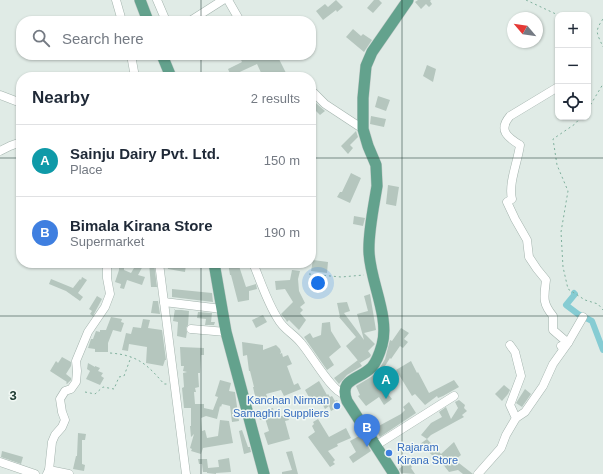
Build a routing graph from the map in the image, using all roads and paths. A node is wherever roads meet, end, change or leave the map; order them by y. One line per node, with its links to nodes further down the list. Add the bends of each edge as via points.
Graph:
1 (116, 0): 9 (street)
2 (140, 0): 10 (main road)
3 (157, 0): 11 (street)
4 (223, 0): 12 (street)
5 (228, 0): 13 (street)
6 (408, 0): 27 (main road, via 368,60 363,98)
7 (526, 0): 8 (path)
8 (555, 14)
9 (121, 16)
10 (146, 16)
11 (164, 16)
12 (198, 16)
13 (237, 16)
14 (603, 19): 15 (path, via 597,33)
15 (603, 47)
16 (132, 60): 18 (street)
17 (164, 60): 19 (main road)
18 (134, 72)
19 (169, 72)
20 (603, 84): 25 (path)
21 (555, 89): 43 (street, via 510,116 503,127 508,138 520,145 514,167 512,199 507,202 527,240 529,257 546,280 546,307 553,316 553,330)
22 (0, 95): 24 (street)
23 (316, 95): 27 (street, via 325,104)
24 (16, 101)
25 (591, 105)
26 (578, 120): 38 (path, via 553,139 557,165 568,191 561,232 563,267 568,289 585,300 598,304)
27 (364, 129): 35 (main road, via 377,174 369,252)
28 (16, 144): 29 (street)
29 (0, 151)
30 (107, 268): 53 (street, via 110,294 105,307 88,332 76,361 76,382 60,399 65,420 52,442)
31 (160, 268): 36 (street)
32 (215, 268): 37 (main road)
33 (255, 268): 48 (street, via 280,323 300,341 339,393)
34 (309, 274): 35 (path, via 341,277)
35 (372, 274): 48 (main road, via 383,317 384,336 372,366 345,386)
36 (164, 302): 37 (street); 46 (street)
37 (222, 309): 41 (main road)
38 (603, 310)
39 (583, 317): 43 (street)
40 (192, 328): 41 (street)
41 (226, 332): 57 (main road)
42 (510, 345): 50 (street, via 515,352 521,376 510,405)
43 (565, 345): 50 (street, via 543,386 525,412)
44 (110, 353): 45 (path)
45 (131, 356): 46 (path, via 150,367 164,384); 47 (path, via 124,376 119,377 114,389 103,386 95,394)
46 (174, 386): 56 (street)
47 (85, 392)
48 (344, 394): 51 (main road)
49 (454, 396): 51 (street)
50 (516, 418): 59 (street, via 501,448)
51 (375, 446): 58 (main road)
52 (0, 462): 54 (street)
53 (48, 472): 55 (street)
54 (35, 474)
55 (69, 474)
56 (186, 474)
57 (264, 474)
58 (394, 474)
59 (478, 474)

